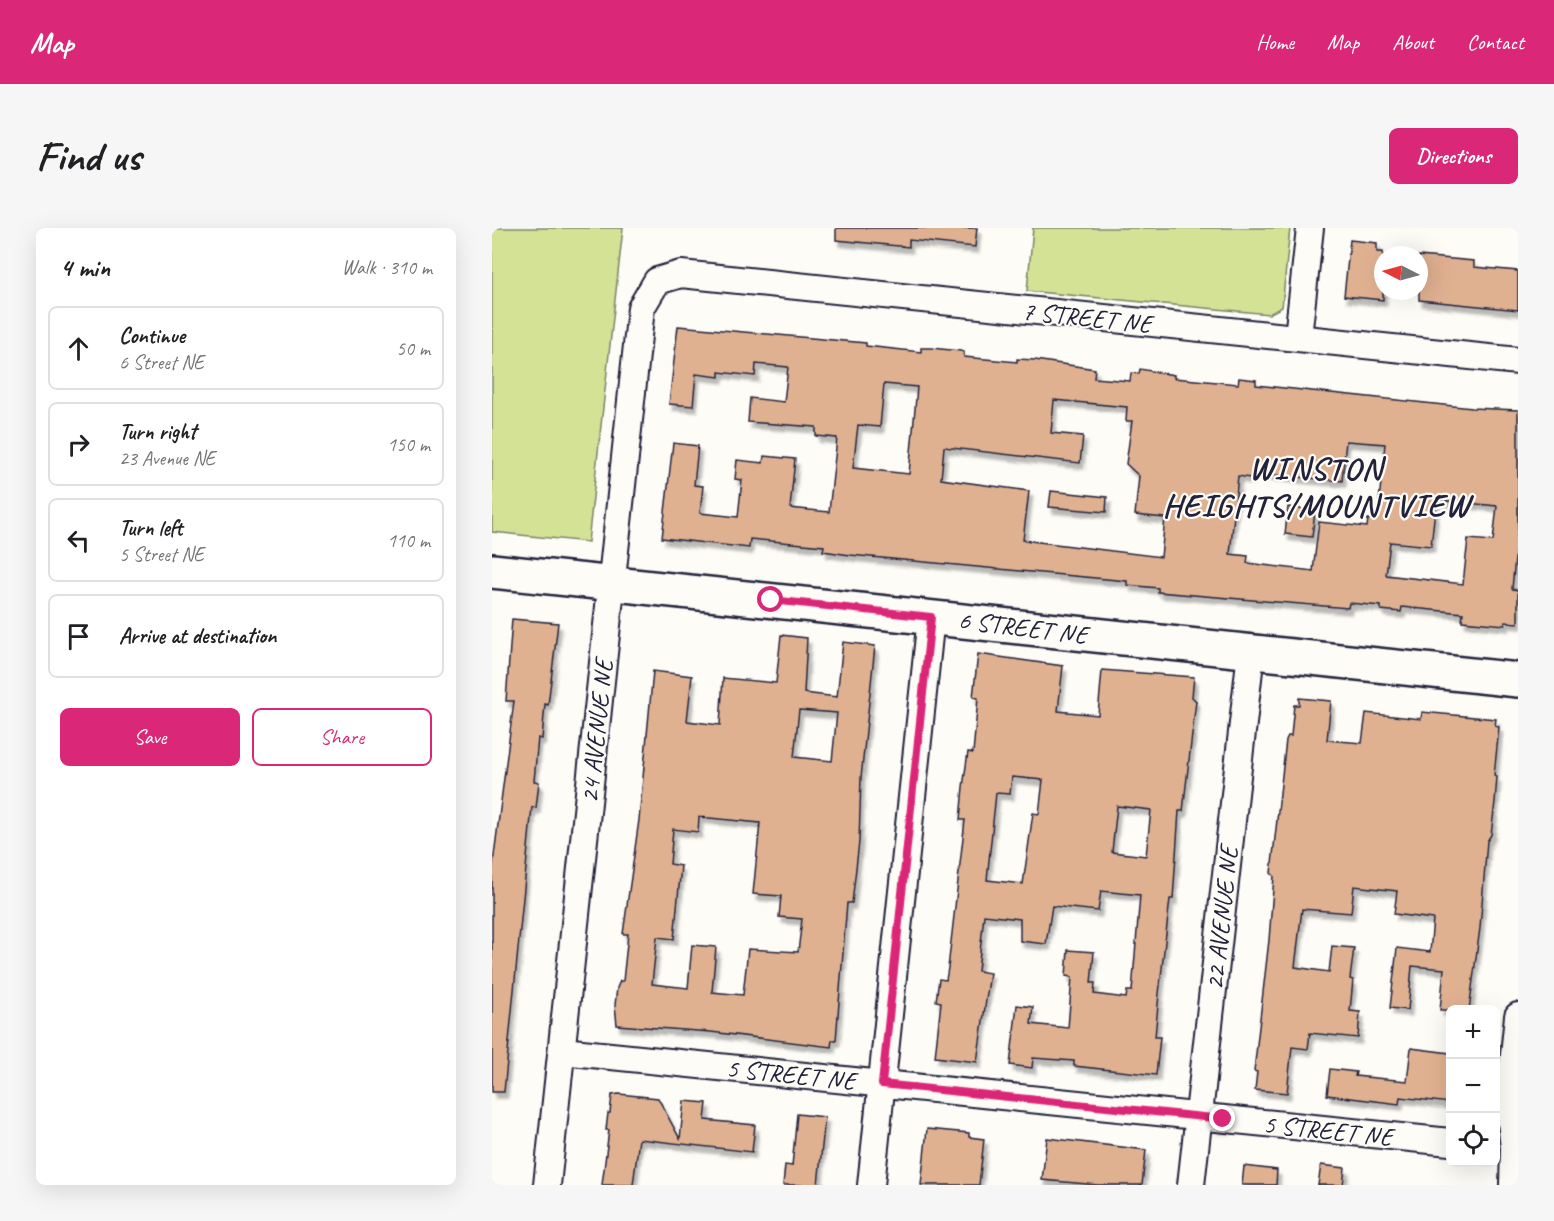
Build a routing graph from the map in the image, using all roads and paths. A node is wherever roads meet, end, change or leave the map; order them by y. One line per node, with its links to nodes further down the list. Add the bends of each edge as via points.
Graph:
1 (1310, 228): 3 (street)
2 (657, 280): 3 (street, 7 STREET NE, via 681,274); 6 (street, 24 AVENUE NE, via 641,308)
3 (1298, 337): 4 (street, 7 STREET NE)
4 (1518, 361)
5 (492, 571): 6 (street, 6 STREET NE)
6 (612, 585): 7 (street, 6 STREET NE); 11 (street, 24 AVENUE NE)
7 (931, 617): 8 (street, 6 STREET NE); 12 (street)
8 (1251, 652): 9 (street, 6 STREET NE); 13 (street, 22 AVENUE NE)
9 (1518, 680)
10 (1518, 1016): 15 (street, via 1509,1103)
11 (562, 1052): 12 (street, 5 STREET NE); 16 (street, 24 AVENUE NE)
12 (882, 1084): 13 (street, 5 STREET NE); 17 (street)
13 (1199, 1117): 14 (street, 5 STREET NE); 18 (street, 22 AVENUE NE)
14 (1446, 1142)
15 (1509, 1148): 19 (street)
16 (547, 1185)
17 (871, 1185)
18 (1191, 1185)
19 (1513, 1185)

